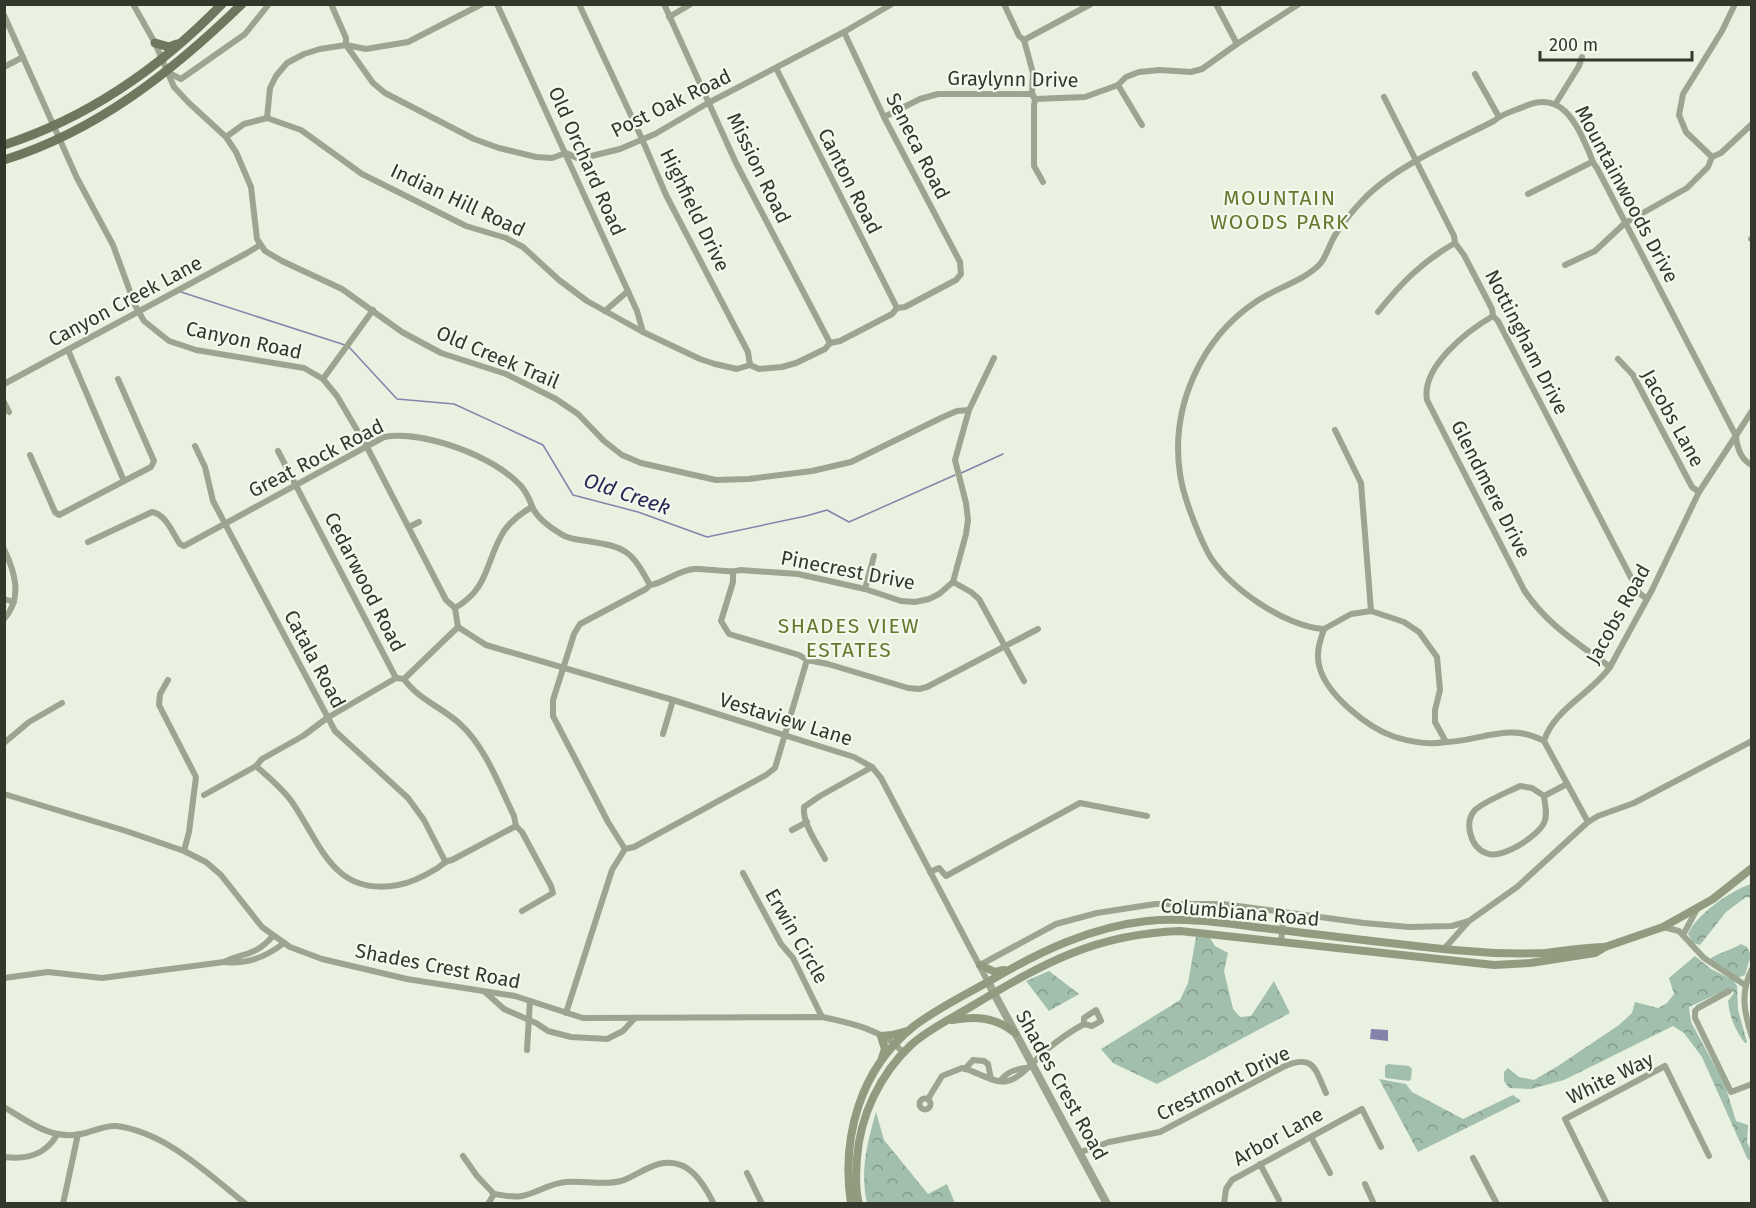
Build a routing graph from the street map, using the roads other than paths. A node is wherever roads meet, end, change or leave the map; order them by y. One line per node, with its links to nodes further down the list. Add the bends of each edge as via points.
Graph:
1 (133, 4): 22 (street)
2 (222, 4): 21 (main road)
3 (242, 4): 30 (main road)
4 (268, 4): 30 (street, via 244,34 181,79)
5 (331, 4): 24 (street, Post Oak Road)
6 (482, 4): 24 (street, via 408,42 366,49)
7 (497, 4): 47 (street, Old Orchard Road)
8 (579, 4): 45 (street, Highfield Drive)
9 (664, 4): 18 (street, Mission Road)
10 (691, 4): 18 (street)
11 (892, 4): 19 (street, Post Oak Road)
12 (1004, 4): 20 (street)
13 (1091, 4): 20 (street)
14 (1216, 4): 23 (street)
15 (1299, 4): 23 (street, Graylynn Drive)
16 (1736, 4): 48 (street, via 1683,94 1679,115 1686,132)
17 (5, 16): 25 (street, Canyon Road)
18 (669, 17): 35 (street, Mission Road)
19 (844, 32): 29 (street, Post Oak Road); 37 (street, Seneca Road)
20 (1024, 40): 34 (street)
21 (185, 41): 22 (main road, via 169,47); 27 (main road)
22 (155, 43): 27 (street)
23 (1237, 44): 32 (street, Graylynn Drive, via 1202,69 1139,72)
24 (346, 45): 39 (street, via 312,52 287,63 270,88); 47 (street, Post Oak Road, via 373,83 385,93 474,139 536,157 552,158)
25 (23, 57): 28 (street); 41 (street, Canyon Road)
26 (1582, 57): 36 (street)
27 (163, 58): 30 (street); 41 (main road, via 94,107)
28 (4, 67)
29 (776, 68): 35 (street, Post Oak Road); 60 (street, Canton Road)
30 (166, 72): 43 (street, via 180,94); 44 (main road, via 125,101)
31 (1475, 74): 38 (street)
32 (1118, 85): 34 (street, Graylynn Drive, via 1085,97); 42 (street)
33 (1384, 97): 50 (street, Nottingham Drive)
34 (1035, 99): 37 (street, Graylynn Drive, via 1031,94 938,94); 52 (street, via 1034,166)
35 (708, 103): 45 (street, Post Oak Road); 67 (street, Mission Road)
36 (1556, 103): 38 (street, Mountainwoods Drive, via 1533,102); 51 (street, Mountainwoods Drive, via 1575,125)
37 (884, 117): 58 (street, Seneca Road, via 960,262)
38 (1499, 117): 50 (street, Mountainwoods Drive)
39 (267, 118): 43 (street, via 244,124); 62 (street, Indian Hill Road, via 312,136 362,174 466,226 523,247 559,280)
40 (1752, 124): 48 (street)
41 (53, 125): 44 (street, Canyon Road); 46 (main road)
42 (1142, 125)
43 (226, 137): 56 (street, via 248,175)
44 (59, 138): 49 (main road); 63 (street, Canyon Road, via 113,245)
45 (642, 139): 47 (street, Post Oak Road, via 579,159); 71 (street, Highfield Drive, via 666,195 748,352)
46 (4, 145)
47 (566, 153): 59 (street, Old Orchard Road)
48 (1712, 158): 54 (street, via 1687,188)
49 (4, 160)
50 (1417, 161): 55 (street, Nottingham Drive); 107 (street, Mountainwoods Drive, via 1363,199 1336,233 1320,264 1256,301 1228,324 1206,351 1194,374 1180,416 1180,476 1208,553 1223,574 1257,603 1291,620)
51 (1592, 162): 53 (street); 54 (street, Mountainwoods Drive)
52 (1043, 182)
53 (1528, 194)
54 (1625, 223): 57 (street, via 1595,251); 80 (street, Mountainwoods Drive)
55 (1455, 243): 64 (street, via 1420,265); 65 (street, Nottingham Drive)
56 (260, 245): 61 (street, Old Creek Trail, via 272,256 342,289); 63 (street, Canyon Creek Lane)
57 (1564, 265)
58 (961, 274): 60 (street, Indian Hill Road)
59 (628, 291): 62 (street); 66 (street, Old Orchard Road)
60 (897, 309): 67 (street, Indian Hill Road)
61 (373, 310): 73 (street); 76 (street, Old Creek Trail, via 402,332 441,353 506,374 556,399 622,454 641,463 716,480 812,471 851,462 943,417)
62 (605, 310): 66 (street, Indian Hill Road)
63 (139, 312): 68 (street, Canyon Creek Lane); 73 (street, Canyon Road, via 152,329 180,345 304,368)
64 (1378, 312)
65 (1493, 316): 101 (street, Nottingham Drive, via 1638,593); 112 (street, Glendmere Drive, via 1473,327 1439,362 1428,380 1427,400 1536,608)
66 (643, 332): 71 (street, Indian Hill Road, via 715,364 737,369)
67 (830, 343): 71 (street, Indian Hill Road, via 825,349 782,367 759,369)
68 (68, 350): 74 (street, Canyon Creek Lane); 86 (street)
69 (994, 358): 76 (street)
70 (1618, 359): 88 (street, Jacobs Lane, via 1633,375 1692,487)
71 (750, 365)
72 (118, 379): 86 (street, via 154,461 152,467)
73 (323, 379): 82 (street, Canyon Road)
74 (4, 384)
75 (4, 402): 78 (street)
76 (969, 410): 97 (street, via 955,460 968,520)
77 (1752, 411): 80 (street, Jacobs Road)
78 (9, 412)
79 (1335, 430): 104 (street, via 1361,483 1364,498)
80 (1736, 436): 85 (street, Mountainwoods Drive, via 1742,455); 88 (street, Jacobs Road)
81 (195, 446): 91 (street, Catala Road, via 213,501)
82 (367, 447): 87 (street, Great Rock Road); 89 (street, Great Rock Road, via 396,435 459,448 501,469 528,493); 92 (street, Canyon Road)
83 (278, 451): 87 (street, Cedarwood Road)
84 (30, 455): 86 (street, via 59,515)
85 (1752, 465)
86 (124, 481)
87 (296, 484): 91 (street, Great Rock Road); 113 (street, Cedarwood Road)
88 (1699, 492): 101 (street, Jacobs Road)
89 (532, 507): 98 (street, Great Rock Road, via 563,536 615,546 630,554); 103 (street, via 506,528 480,586)
90 (419, 522): 92 (street)
91 (225, 523): 93 (street, Great Rock Road, via 184,546 164,519 152,512); 118 (street, Catala Road)
92 (409, 527): 103 (street, Canyon Road, via 446,600)
93 (88, 542)
94 (4, 549): 102 (street, via 16,582)
95 (874, 556): 99 (street)
96 (733, 572): 98 (street, Pinecrest Drive, via 692,569); 99 (street, Pinecrest Drive, via 798,574); 110 (street, via 722,616 729,634)
97 (953, 582): 99 (street, Pinecrest Drive, via 939,594 915,602); 109 (street, via 979,599)
98 (650, 585): 111 (street, Pinecrest Drive, via 580,624)
99 (865, 589)
100 (4, 599): 102 (street)
101 (1647, 599): 112 (street, Jacobs Road)
102 (14, 602): 105 (street)
103 (455, 608): 106 (street, Canyon Road)
104 (1371, 611): 107 (street, via 1351,614); 123 (street, via 1404,622 1419,632 1437,657 1440,680 1435,722)
105 (4, 620)
106 (458, 627): 111 (street, Vestaview Lane, via 486,645); 113 (street)
107 (1324, 628): 123 (street, via 1318,650 1319,667 1329,687 1347,706 1395,737)
108 (1038, 629): 109 (street)
109 (1006, 645): 110 (street, via 919,689); 115 (street)
110 (807, 660): 120 (street)
111 (564, 668): 116 (street, Vestaview Lane); 136 (street, Pinecrest Drive, via 553,700 553,716)
112 (1610, 668): 121 (street, Jacobs Road, via 1553,723)
113 (400, 678): 118 (street); 134 (street, Cedarwood Road, via 471,735)
114 (168, 680): 137 (street, via 159,705 196,777)
115 (1024, 681)
116 (673, 700): 119 (street); 120 (street, Vestaview Lane)
117 (62, 703): 124 (street, via 29,722)
118 (327, 718): 125 (street); 139 (street, Catala Road, via 344,741 408,798)
119 (663, 734)
120 (784, 736): 126 (street, Vestaview Lane, via 854,757); 136 (street, via 775,768 766,775)
121 (1544, 741): 123 (street, via 1520,731); 127 (street)
122 (1752, 741): 133 (street, via 1635,803)
123 (1446, 742)
124 (4, 743)
125 (256, 766): 129 (street); 139 (street, via 291,801 323,854 345,877 371,886 400,885)
126 (872, 767): 132 (street, via 804,807); 141 (street, Vestaview Lane, via 881,777)
127 (1567, 784): 130 (street); 133 (street)
128 (4, 794): 137 (street, Shades Crest Road)
129 (204, 795)
130 (1544, 796): 130 (street, via 1520,786 1474,811 1469,830 1478,847 1497,855 1533,837 1545,821)
131 (1147, 816): 141 (street, via 1080,803 946,876 939,868)
132 (807, 822): 135 (street); 138 (street)
133 (1588, 822): 146 (street, via 1517,887)
134 (516, 826): 139 (street); 144 (street, Cedarwood Road, via 553,893)
135 (792, 830)
136 (625, 849): 170 (street, via 612,870)
137 (183, 851): 151 (street, Shades Crest Road, via 206,862 220,875)
138 (825, 859)
139 (446, 861)
140 (1752, 868): 143 (main road, Columbiana Road)
141 (930, 872): 160 (street, Vestaview Lane)
142 (743, 873): 171 (street, Erwin Circle)
143 (1696, 909): 148 (main road, Columbiana Road); 150 (street)
144 (522, 911)
145 (1284, 912): 146 (street, via 1409,927 1452,926); 149 (street); 160 (street, via 1201,903 1155,904 1097,913 1056,924)
146 (1469, 921): 156 (street)
147 (1131, 923): 149 (main road, Columbiana Road, via 1180,920); 152 (main road); 157 (main road, Columbiana Road, via 1084,935)
148 (1663, 927): 150 (street); 155 (main road, Columbiana Road)
149 (1282, 930): 153 (street); 156 (main road, Columbiana Road)
150 (1683, 935): 165 (street, via 1704,958)
151 (273, 936): 154 (street, Shades Crest Road); 158 (street, via 260,949)
152 (1133, 936): 153 (main road, Columbiana Road, via 1188,932); 159 (main road, Columbiana Road, via 1095,944)
153 (1281, 942): 155 (main road, Columbiana Road, via 1494,965 1561,959 1595,953)
154 (284, 943): 158 (street, via 253,960); 166 (street, Shades Crest Road, via 322,959 406,979)
155 (1605, 947): 156 (main road, Columbiana Road, via 1530,953)
156 (1444, 949)
157 (1039, 953): 159 (main road); 161 (main road, Columbiana Road)
158 (224, 962): 163 (street, via 102,978 48,972)
159 (1045, 964): 168 (main road, Columbiana Road)
160 (980, 965): 161 (main road, via 995,972); 164 (street, Vestaview Lane)
161 (1010, 969): 164 (main road, Columbiana Road)
162 (1752, 969): 165 (street)
163 (4, 978)
164 (988, 982): 168 (street, Shades Crest Road); 176 (main road, Columbiana Road)
165 (1745, 985): 179 (street, via 1744,1010)
166 (484, 991): 169 (street, Shades Crest Road); 173 (street, via 504,1009)
167 (1730, 991): 187 (street, via 1698,1008 1695,1018 1731,1092)
168 (994, 993): 174 (main road, Columbiana Road); 177 (street, Shades Crest Road)
169 (530, 1001): 170 (street, Shades Crest Road); 173 (street)
170 (566, 1013): 172 (street, Shades Crest Road, via 583,1018)
171 (822, 1017): 172 (street, Shades Crest Road); 178 (street, Shades Crest Road, via 857,1024)
172 (635, 1018): 173 (street, via 623,1031 607,1039 559,1035)
173 (529, 1020): 181 (street)
174 (946, 1021): 177 (main road, via 981,1018 1002,1023); 182 (main road, Columbiana Road)
175 (1084, 1024): 184 (street, via 1061,1038)
176 (910, 1030): 178 (main road); 180 (main road, Columbiana Road)
177 (1015, 1033): 184 (street, Shades Crest Road)
178 (880, 1036): 180 (street, Shades Crest Road); 183 (main road, via 885,1049)
179 (1752, 1037)
180 (895, 1043): 182 (street, Shades Crest Road); 183 (main road, Columbiana Road)
181 (527, 1050)
182 (904, 1053): 212 (main road, Columbiana Road, via 877,1089 858,1139)
183 (881, 1060): 211 (main road, Columbiana Road, via 859,1102 850,1132 847,1171)
184 (1033, 1064): 186 (street, via 1006,1082); 195 (street, Shades Crest Road)
185 (965, 1069): 186 (street); 186 (street, via 973,1060 984,1061); 189 (street, via 942,1076)
186 (991, 1079)
187 (1752, 1084)
188 (1326, 1093): 195 (street, Crestmont Drive, via 1313,1066 1298,1061 1160,1132)
189 (928, 1099)
190 (4, 1107): 192 (street)
191 (78, 1134): 192 (street); 206 (street); 207 (street, via 114,1125 139,1131 184,1156)
192 (57, 1135): 198 (street, via 42,1153)
193 (1311, 1137): 194 (street, Arbor Lane, via 1362,1110); 200 (street, Arbor Lane); 202 (street)
194 (1381, 1147)
195 (1081, 1152): 213 (street, Shades Crest Road)
196 (463, 1156): 204 (street)
197 (1709, 1156): 217 (street, White Way, via 1665,1066 1565,1119)
198 (4, 1157)
199 (1473, 1158): 216 (street)
200 (1260, 1164): 205 (street); 214 (street, Arbor Lane, via 1232,1180)
201 (747, 1173): 210 (street)
202 (1330, 1173)
203 (1365, 1184): 215 (street)
204 (494, 1194): 208 (street); 209 (street, via 523,1196 565,1182 621,1181 669,1163 685,1166 697,1175)
205 (1279, 1200)
206 (63, 1203)
207 (246, 1203)
208 (488, 1203)
209 (714, 1203)
210 (762, 1203)
211 (851, 1203)
212 (859, 1203)
213 (1107, 1203)
214 (1224, 1203)
215 (1374, 1203)
216 (1497, 1203)
217 (1607, 1203)

